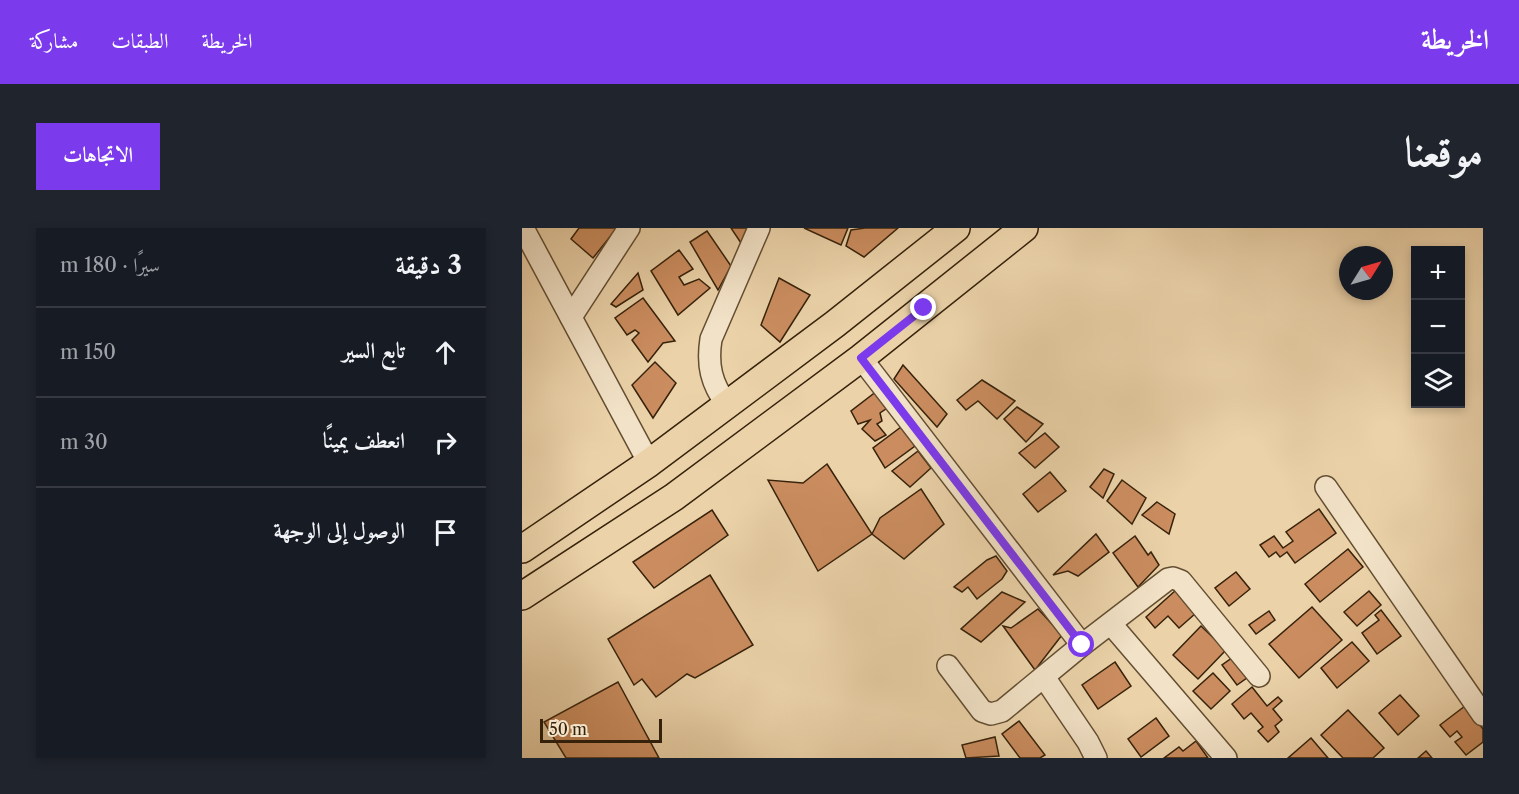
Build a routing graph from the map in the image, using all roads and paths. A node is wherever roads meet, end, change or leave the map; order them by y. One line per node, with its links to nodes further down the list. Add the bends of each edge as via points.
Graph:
1 (523, 228): 6 (street)
2 (629, 228): 6 (street)
3 (759, 228): 8 (street, via 711,339 710,374)
4 (956, 228): 8 (main road)
5 (1024, 228): 7 (main road)
6 (571, 316): 9 (street)
7 (861, 358): 12 (main road, via 674,497); 14 (street)
8 (727, 405): 9 (main road)
9 (649, 463): 11 (main road)
10 (1326, 487): 18 (street)
11 (522, 549)
12 (522, 596)
13 (1111, 624): 14 (street); 16 (street, via 1173,578 1181,581); 20 (street)
14 (1082, 645): 17 (street)
15 (948, 666): 17 (street, via 982,711 991,714 1002,711)
16 (1259, 676)
17 (1044, 677): 19 (street)
18 (1483, 715)
19 (1096, 758)
20 (1226, 758)

